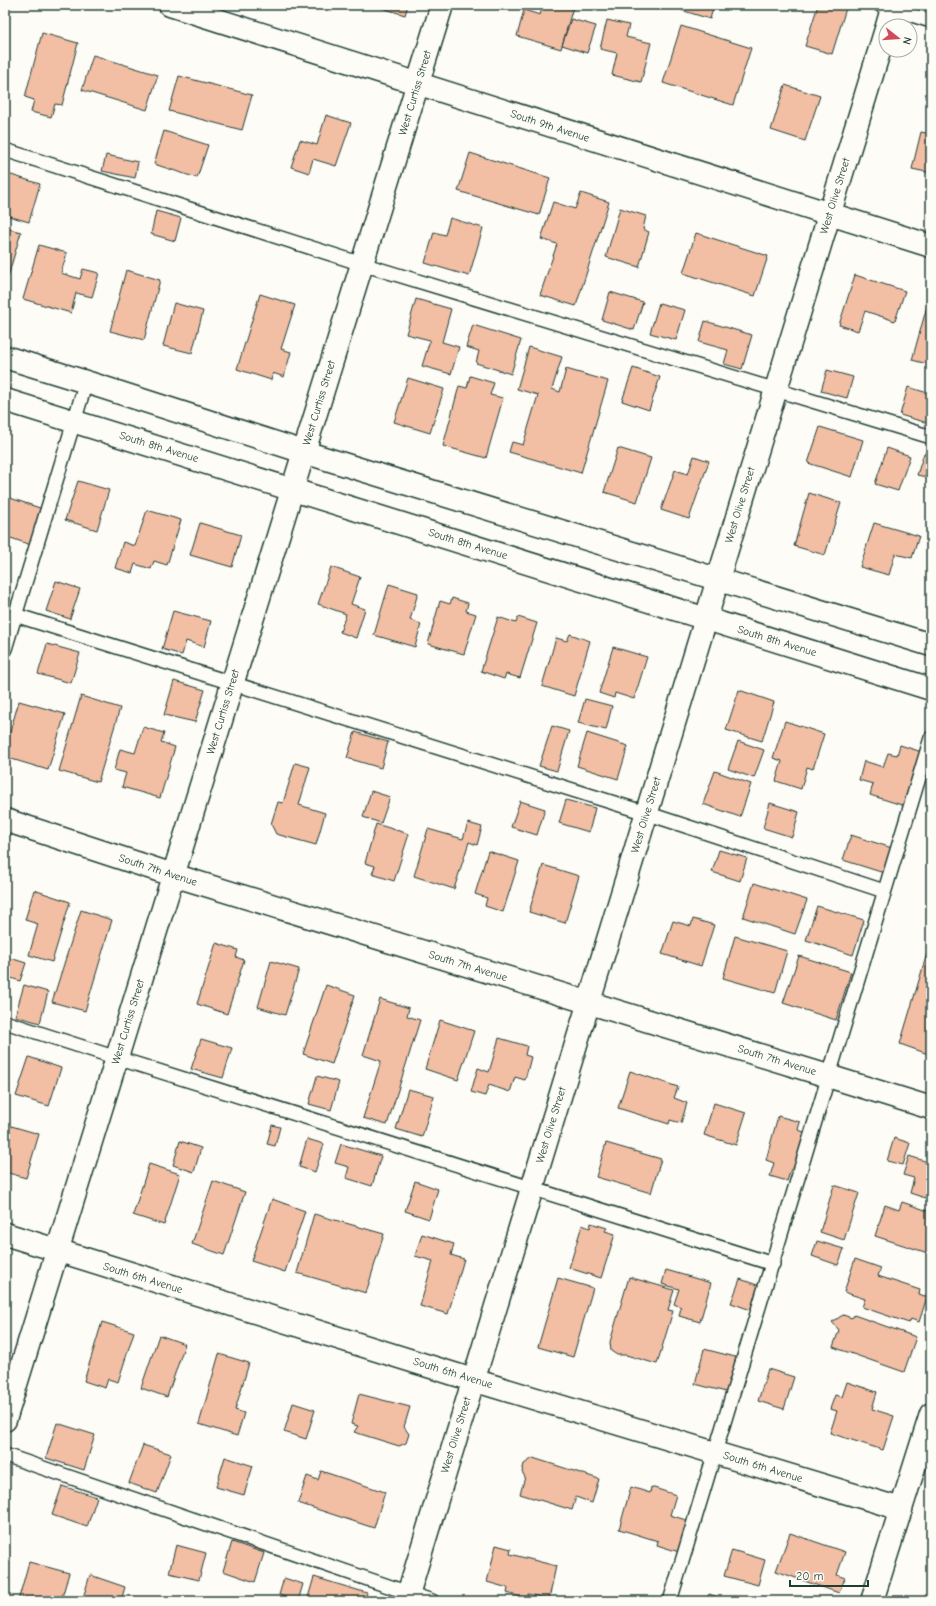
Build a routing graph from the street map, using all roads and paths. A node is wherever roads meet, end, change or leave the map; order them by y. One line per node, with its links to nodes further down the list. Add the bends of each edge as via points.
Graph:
1 (170, 5): 6 (street, South 9th Avenue)
2 (442, 5): 6 (street, West Curtiss Street)
3 (888, 11): 4 (lane)
4 (931, 21)
5 (878, 55): 8 (street, West Olive Street)
6 (417, 84): 8 (street, South 9th Avenue); 10 (street, West Curtiss Street)
7 (5, 150): 10 (lane)
8 (829, 215): 9 (street, South 9th Avenue); 13 (street, West Olive Street)
9 (931, 246)
10 (362, 264): 13 (lane); 17 (street, West Curtiss Street)
11 (5, 357): 12 (street)
12 (86, 382): 15 (lane); 17 (street)
13 (776, 391): 16 (lane); 19 (street, West Olive Street)
14 (5, 400): 15 (street, South 8th Avenue)
15 (74, 421): 18 (street, South 8th Avenue); 20 (lane)
16 (931, 437)
17 (304, 452): 18 (street, West Curtiss Street); 19 (street)
18 (293, 489): 21 (street, South 8th Avenue); 24 (street, West Curtiss Street)
19 (718, 580): 21 (street, West Olive Street); 22 (street)
20 (15, 615): 23 (lane); 24 (lane)
21 (706, 618): 25 (street, South 8th Avenue); 27 (street, West Olive Street)
22 (931, 645)
23 (5, 649)
24 (232, 684): 27 (lane); 29 (street, West Curtiss Street)
25 (931, 689)
26 (931, 738): 30 (lane)
27 (646, 813): 30 (lane); 31 (street, West Olive Street)
28 (5, 820): 29 (street, South 7th Avenue)
29 (173, 875): 31 (street, South 7th Avenue); 33 (street, West Curtiss Street)
30 (884, 891): 34 (lane)
31 (588, 1003): 34 (street, South 7th Avenue); 36 (street, West Olive Street)
32 (5, 1022): 33 (lane)
33 (117, 1058): 36 (lane); 38 (street, West Curtiss Street)
34 (828, 1076): 35 (street, South 7th Avenue); 39 (lane)
35 (931, 1108)
36 (531, 1189): 39 (lane); 40 (street, West Olive Street)
37 (5, 1234): 38 (street, South 6th Avenue)
38 (57, 1252): 40 (street, South 6th Avenue); 42 (street, West Curtiss Street)
39 (773, 1264): 43 (lane)
40 (473, 1380): 43 (street, South 6th Avenue); 46 (street, West Olive Street)
41 (931, 1414): 45 (street)
42 (5, 1420)
43 (716, 1452): 45 (street, South 6th Avenue); 48 (lane)
44 (5, 1455): 46 (lane)
45 (901, 1509): 49 (street)
46 (407, 1597): 47 (lane)
47 (432, 1601)
48 (670, 1601)
49 (872, 1601)

